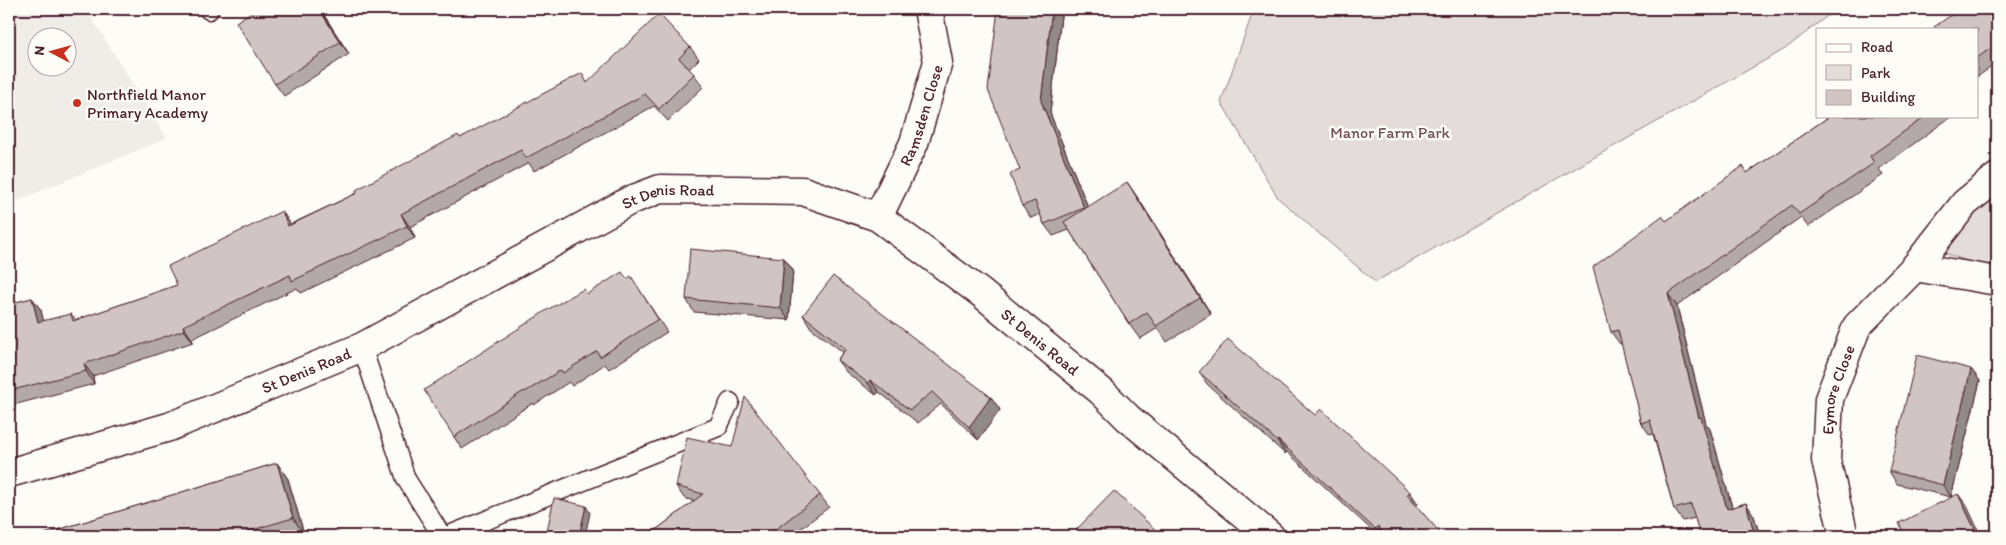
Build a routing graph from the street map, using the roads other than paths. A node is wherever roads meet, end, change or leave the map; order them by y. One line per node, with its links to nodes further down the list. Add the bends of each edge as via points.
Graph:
1 (928, 9): 3 (street, Ramsden Close, via 938,62 914,143)
2 (1997, 177): 4 (street, Eymore Close, via 1965,203)
3 (878, 217): 6 (street, St Denis Road, via 803,191 660,189 631,200); 11 (street, St Denis Road, via 981,293)
4 (1914, 267): 5 (street); 12 (street, Eymore Close, via 1857,326 1829,400 1826,460)
5 (1997, 281)
6 (362, 347): 8 (street, St Denis Road, via 169,427); 9 (lane, via 406,478)
7 (730, 402): 10 (lane, via 718,427)
8 (9, 473)
9 (442, 536)
10 (448, 536)
11 (1270, 536)
12 (1844, 536)

